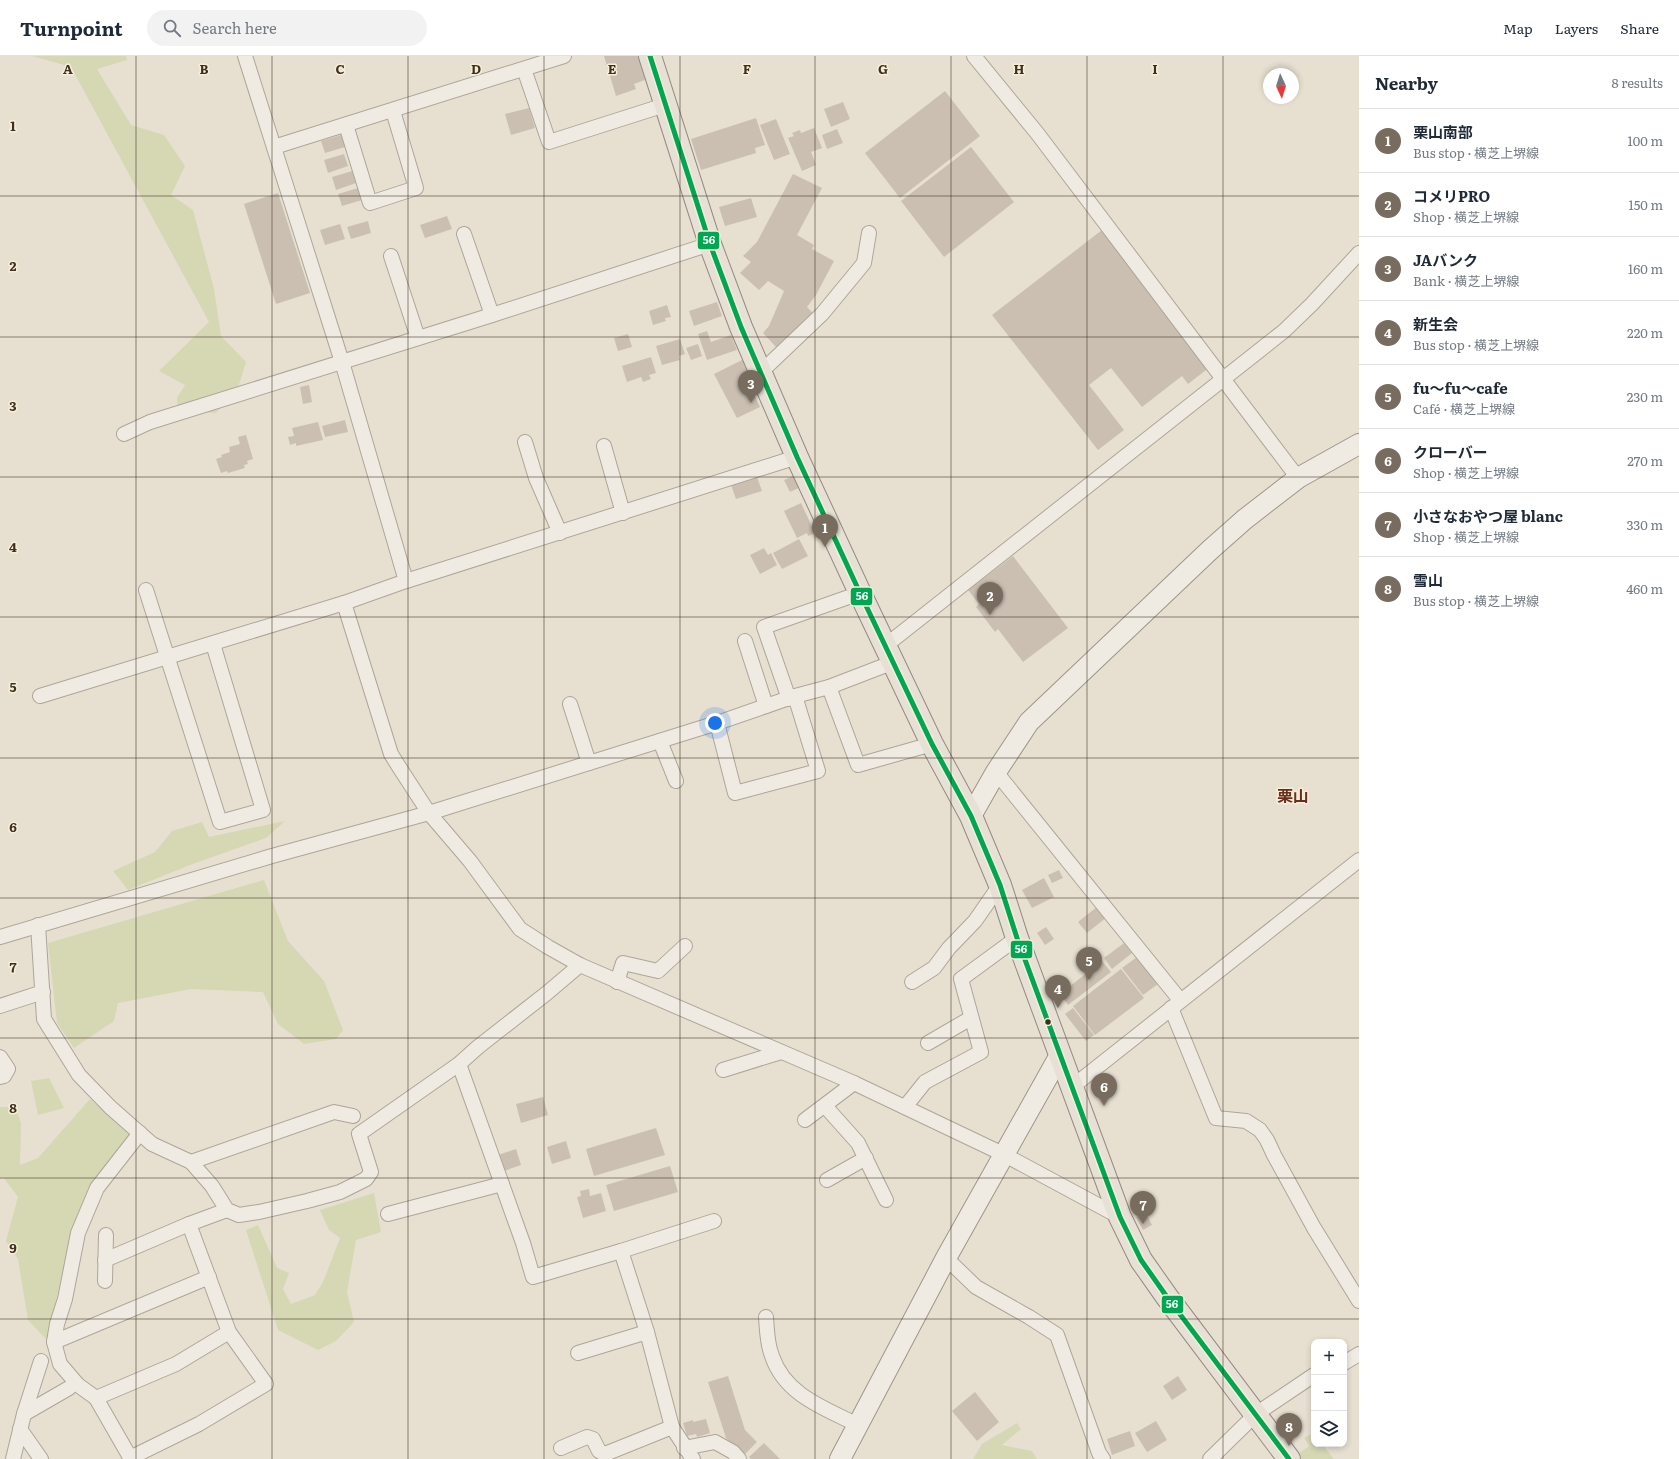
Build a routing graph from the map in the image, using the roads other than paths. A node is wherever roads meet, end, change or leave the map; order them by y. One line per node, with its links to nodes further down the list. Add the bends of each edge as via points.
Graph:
1 (245, 56): 9 (street)
2 (564, 56): 5 (street)
3 (650, 56): 6 (main road)
4 (974, 56): 19 (street, via 1037,133)
5 (524, 69): 6 (street, via 549,142); 7 (street)
6 (665, 105): 12 (main road)
7 (393, 111): 8 (street); 8 (street, via 416,188 370,202)
8 (346, 125): 9 (street)
9 (274, 147): 17 (street)
10 (869, 233): 18 (street, via 864,264 822,314)
11 (464, 234): 15 (street)
12 (710, 244): 15 (street); 18 (main road)
13 (1359, 253): 19 (street, via 1284,331)
14 (391, 256): 16 (street)
15 (492, 316): 16 (street)
16 (418, 338): 17 (street)
17 (342, 362): 20 (street, via 150,422); 28 (street)
18 (761, 372): 24 (main road)
19 (1222, 380): 25 (street); 34 (street)
20 (124, 434)
21 (525, 442): 27 (street, via 536,478)
22 (1359, 444): 25 (street)
23 (604, 446): 26 (street)
24 (798, 457): 26 (street); 30 (main road)
25 (1298, 478): 45 (street, via 1210,550 1029,722)
26 (623, 513): 27 (street)
27 (560, 533): 28 (street)
28 (406, 581): 31 (street)
29 (146, 590): 35 (street)
30 (860, 593): 34 (main road); 38 (street, via 764,627)
31 (344, 603): 33 (street); 47 (street, via 390,754)
32 (745, 641): 40 (street)
33 (213, 644): 35 (street); 35 (street, via 263,810 220,822)
34 (890, 654): 36 (street); 43 (main road)
35 (168, 658): 37 (street)
36 (829, 687): 38 (street); 43 (street, via 858,766)
37 (40, 696)
38 (792, 697): 40 (street); 41 (street, via 818,770 734,793)
39 (570, 704): 44 (street)
40 (766, 706): 41 (street)
41 (717, 723): 42 (street)
42 (660, 741): 44 (street); 46 (street)
43 (932, 744): 48 (main road)
44 (589, 763): 47 (street)
45 (996, 772): 48 (street); 59 (street)
46 (676, 781)
47 (429, 813): 51 (street); 55 (street, via 470,861 520,929)
48 (971, 816): 50 (main road)
49 (1359, 860): 59 (street)
50 (1000, 885): 53 (main road); 57 (street, via 975,921 934,968)
51 (38, 925): 52 (street); 58 (street)
52 (0, 937)
53 (1017, 938): 61 (street, via 960,979); 64 (main road)
54 (685, 946): 56 (street, via 658,971 623,963)
55 (580, 965): 56 (street); 66 (street)
56 (617, 982): 63 (street)
57 (912, 982)
58 (42, 992): 60 (street); 75 (street, via 44,1019 79,1075)
59 (1176, 1004): 70 (street); 93 (street, via 1216,1118 1246,1121 1260,1130 1314,1228)
60 (0, 1006)
61 (971, 1018): 62 (street); 72 (street, via 980,1052 925,1082)
62 (928, 1043)
63 (781, 1052): 67 (street); 69 (street)
64 (1060, 1055): 70 (main road); 76 (street)
65 (0, 1057): 68 (street, via 8,1069 4,1076)
66 (459, 1064): 80 (street); 82 (street, via 359,1134 371,1172 366,1179 340,1192 259,1212 239,1215)
67 (723, 1070)
68 (0, 1077)
69 (854, 1083): 71 (street); 72 (street)
70 (1072, 1087): 84 (main road)
71 (825, 1106): 74 (street); 77 (street, via 858,1142)
72 (905, 1107): 76 (street)
73 (353, 1116): 78 (street, via 334,1112)
74 (805, 1120)
75 (140, 1133): 78 (street, via 152,1144); 97 (street, via 97,1188 78,1233)
76 (1003, 1154): 84 (street); 89 (street)
77 (866, 1158): 79 (street); 81 (street)
78 (192, 1162): 82 (street, via 212,1186)
79 (827, 1180)
80 (502, 1184): 83 (street); 88 (street, via 533,1277)
81 (886, 1200)
82 (227, 1210): 86 (street)
83 (388, 1214)
84 (1120, 1217): 106 (main road, via 1141,1260)
85 (714, 1222): 88 (street)
86 (189, 1224): 90 (street); 91 (street)
87 (106, 1235): 90 (street)
88 (621, 1251): 96 (street)
89 (946, 1258): 107 (street); 117 (street, via 976,1287 1057,1335)
90 (105, 1260): 92 (street)
91 (209, 1277): 95 (street); 97 (street)
92 (105, 1281)
93 (1359, 1301)
94 (766, 1317): 107 (street, via 772,1356 783,1378 809,1401)
95 (230, 1332): 104 (street, via 176,1364); 114 (street, via 266,1384 199,1424)
96 (647, 1332): 98 (street); 108 (street)
97 (54, 1342): 104 (street, via 60,1364 78,1385)
98 (578, 1353)
99 (1359, 1354): 101 (street)
100 (42, 1361): 105 (street)
101 (1347, 1361)
102 (1311, 1377): 106 (street)
103 (69, 1388): 105 (street)
104 (96, 1398): 114 (street)
105 (24, 1414): 109 (street)
106 (1256, 1414): 118 (street); 119 (main road)
107 (858, 1425): 116 (street)
108 (672, 1427): 110 (street, via 605,1454 599,1451 593,1439 587,1437); 111 (street)
109 (20, 1430): 112 (street); 113 (street)
110 (561, 1448)
111 (689, 1453): 115 (street, via 715,1442 733,1452)
112 (13, 1459)
113 (41, 1459)
114 (131, 1459)
115 (739, 1459)
116 (840, 1459)
117 (1103, 1459)
118 (1210, 1459)
119 (1289, 1459)

